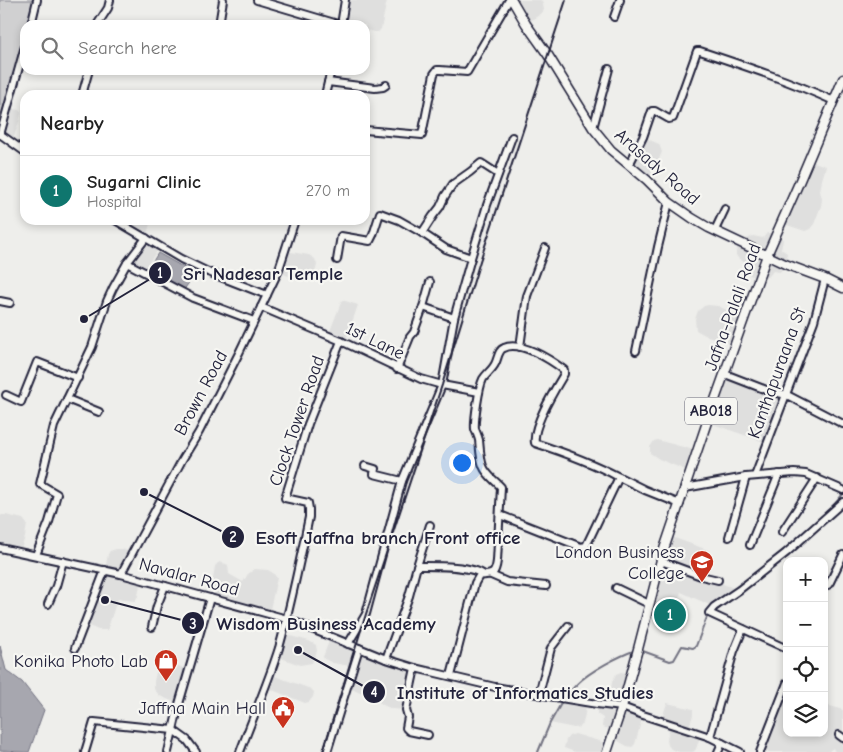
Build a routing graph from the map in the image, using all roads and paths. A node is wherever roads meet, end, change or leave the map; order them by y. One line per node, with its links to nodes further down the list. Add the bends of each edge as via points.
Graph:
1 (37, 0): 10 (street)
2 (110, 0): 11 (street)
3 (223, 0): 12 (street)
4 (257, 0): 8 (street)
5 (345, 0): 14 (street)
6 (620, 0): 9 (street)
7 (513, 1): 25 (main road, Arasady Road); 26 (street, via 467,72 437,70 434,74 422,135)
8 (270, 2): 13 (street)
9 (614, 17)
10 (32, 20)
11 (100, 20)
12 (220, 20)
13 (326, 20)
14 (342, 20)
15 (20, 64): 27 (street)
16 (609, 69): 25 (street)
17 (88, 75): 22 (street)
18 (329, 75): 20 (street)
19 (843, 79): 24 (main road, Jafna-Palali Road / AB018)
20 (328, 82): 21 (street, via 375,88); 23 (street)
21 (386, 85)
22 (83, 90)
23 (326, 90)
24 (834, 101): 30 (street, via 766,73 697,51 673,118 652,111); 40 (main road, Jafna-Palali Road / AB018)
25 (593, 128): 30 (main road, Arasady Road)
26 (370, 130)
27 (0, 135): 29 (street)
28 (512, 137): 31 (street)
29 (20, 149)
30 (629, 166): 32 (main road, Arasady Road)
31 (498, 174): 37 (street, via 481,162 453,184); 41 (street)
32 (669, 202): 36 (main road, Arasady Road); 56 (street)
33 (725, 209): 36 (street)
34 (122, 225): 38 (street)
35 (293, 225): 47 (street, Brown Road)
36 (715, 230): 40 (main road, Arasady Road)
37 (422, 233): 41 (street, via 446,249); 42 (street, via 380,213 370,241 341,236)
38 (146, 238): 43 (street); 47 (street, via 180,259)
39 (544, 248): 55 (street, via 527,296)
40 (766, 255): 44 (main road, Arasady Road); 58 (main road, Jafna-Palali Road / AB018)
41 (471, 258): 52 (street)
42 (336, 260)
43 (127, 263): 53 (street, via 193,298); 59 (street, via 107,301)
44 (825, 279): 46 (main road, Arasady Road); 63 (street, Kanthapuraana St, via 814,321)
45 (430, 282): 51 (street)
46 (843, 288)
47 (267, 295): 50 (street, Brown Road)
48 (0, 301): 49 (street)
49 (10, 303)
50 (261, 307): 53 (street, Brown Road); 54 (street, 1st Lane)
51 (423, 307): 52 (street); 57 (street)
52 (454, 318): 60 (street)
53 (254, 321): 90 (street, Brown Road, via 199,432)
54 (341, 341): 57 (street, 1st Lane); 100 (street, Clock Tower Road, via 308,424 285,498 308,503 310,509)
55 (520, 347): 61 (street, via 501,350); 70 (street, via 564,370 541,419 535,443 579,458)
56 (636, 351)
57 (396, 368): 60 (street, 1st Lane, via 421,380)
58 (724, 374): 63 (street); 74 (main road, Jafna-Palali Road / AB018)
59 (78, 378): 62 (street, via 37,362 21,402); 64 (street)
60 (442, 385): 61 (street, 1st Lane); 73 (street)
61 (479, 392): 78 (street, via 475,430 484,467 501,487)
62 (6, 395)
63 (787, 395): 66 (street); 69 (street, Kanthapuraana St)
64 (67, 399): 65 (street); 84 (street, via 54,426 40,484 57,494)
65 (99, 412)
66 (843, 424)
67 (365, 466): 73 (street, via 375,469 374,474)
68 (779, 474): 69 (street); 72 (street, via 806,474); 82 (street)
69 (755, 476): 71 (street)
70 (619, 477): 77 (street); 78 (street, via 586,546 576,546)
71 (746, 477): 74 (street); 81 (street)
72 (817, 478): 75 (street); 80 (street)
73 (402, 482): 104 (street, via 366,614)
74 (685, 488): 77 (main road, Jafna-Palali Road / AB018)
75 (843, 490)
76 (843, 502): 103 (street, via 786,553 709,613)
77 (680, 504): 87 (main road, Jafna-Palali Road / AB018)
78 (500, 515): 91 (street, via 496,569)
79 (430, 525): 88 (street)
80 (782, 532)
81 (729, 537)
82 (750, 545)
83 (0, 548): 84 (street, Navalar Road)
84 (37, 552): 86 (street, Navalar Road)
85 (843, 555): 93 (street)
86 (63, 561): 89 (street, Navalar Road); 98 (street)
87 (661, 561): 92 (street); 99 (main road, Jafna-Palali Road / AB018)
88 (417, 566): 91 (street, via 464,568); 108 (street)
89 (105, 570): 90 (street, Navalar Road); 106 (street)
90 (122, 574): 94 (street, Navalar Road)
91 (487, 575): 95 (street, via 507,582); 110 (street, via 479,576 475,582)
92 (718, 580)
93 (828, 585)
94 (165, 586): 97 (street, Navalar Road); 102 (street)
95 (546, 586)
96 (616, 588): 99 (street)
97 (210, 598): 100 (street, Navalar Road); 114 (street)
98 (48, 604)
99 (649, 604): 113 (main road, Jafna-Palali Road / AB018)
100 (287, 619): 104 (street, Navalar Road); 121 (street, Clock Tower Road)
101 (568, 626): 112 (street, via 551,648)
102 (152, 627)
103 (743, 629): 105 (street); 116 (street)
104 (348, 644): 107 (street, Navalar Road)
105 (783, 647)
106 (75, 648)
107 (359, 648): 108 (street, Navalar Road); 122 (street)
108 (386, 659): 109 (street, Navalar Road)
109 (415, 668): 110 (street, Navalar Road); 115 (street, via 406,710 406,728)
110 (451, 676): 112 (street, Navalar Road)
111 (783, 692): 126 (street)
112 (538, 694): 113 (street, Navalar Road)
113 (622, 707): 116 (street, Navalar Road); 123 (main road, Jafna-Palali Road / AB018)
114 (173, 730): 118 (street, via 94,722); 119 (street); 120 (street)
115 (428, 735)
116 (710, 736): 117 (street, Navalar Road)
117 (722, 743): 124 (street); 125 (street, Navalar Road)
118 (85, 752)
119 (168, 752)
120 (196, 752)
121 (240, 752)
122 (327, 752)
123 (606, 752)
124 (718, 752)
125 (740, 752)
126 (760, 752)

